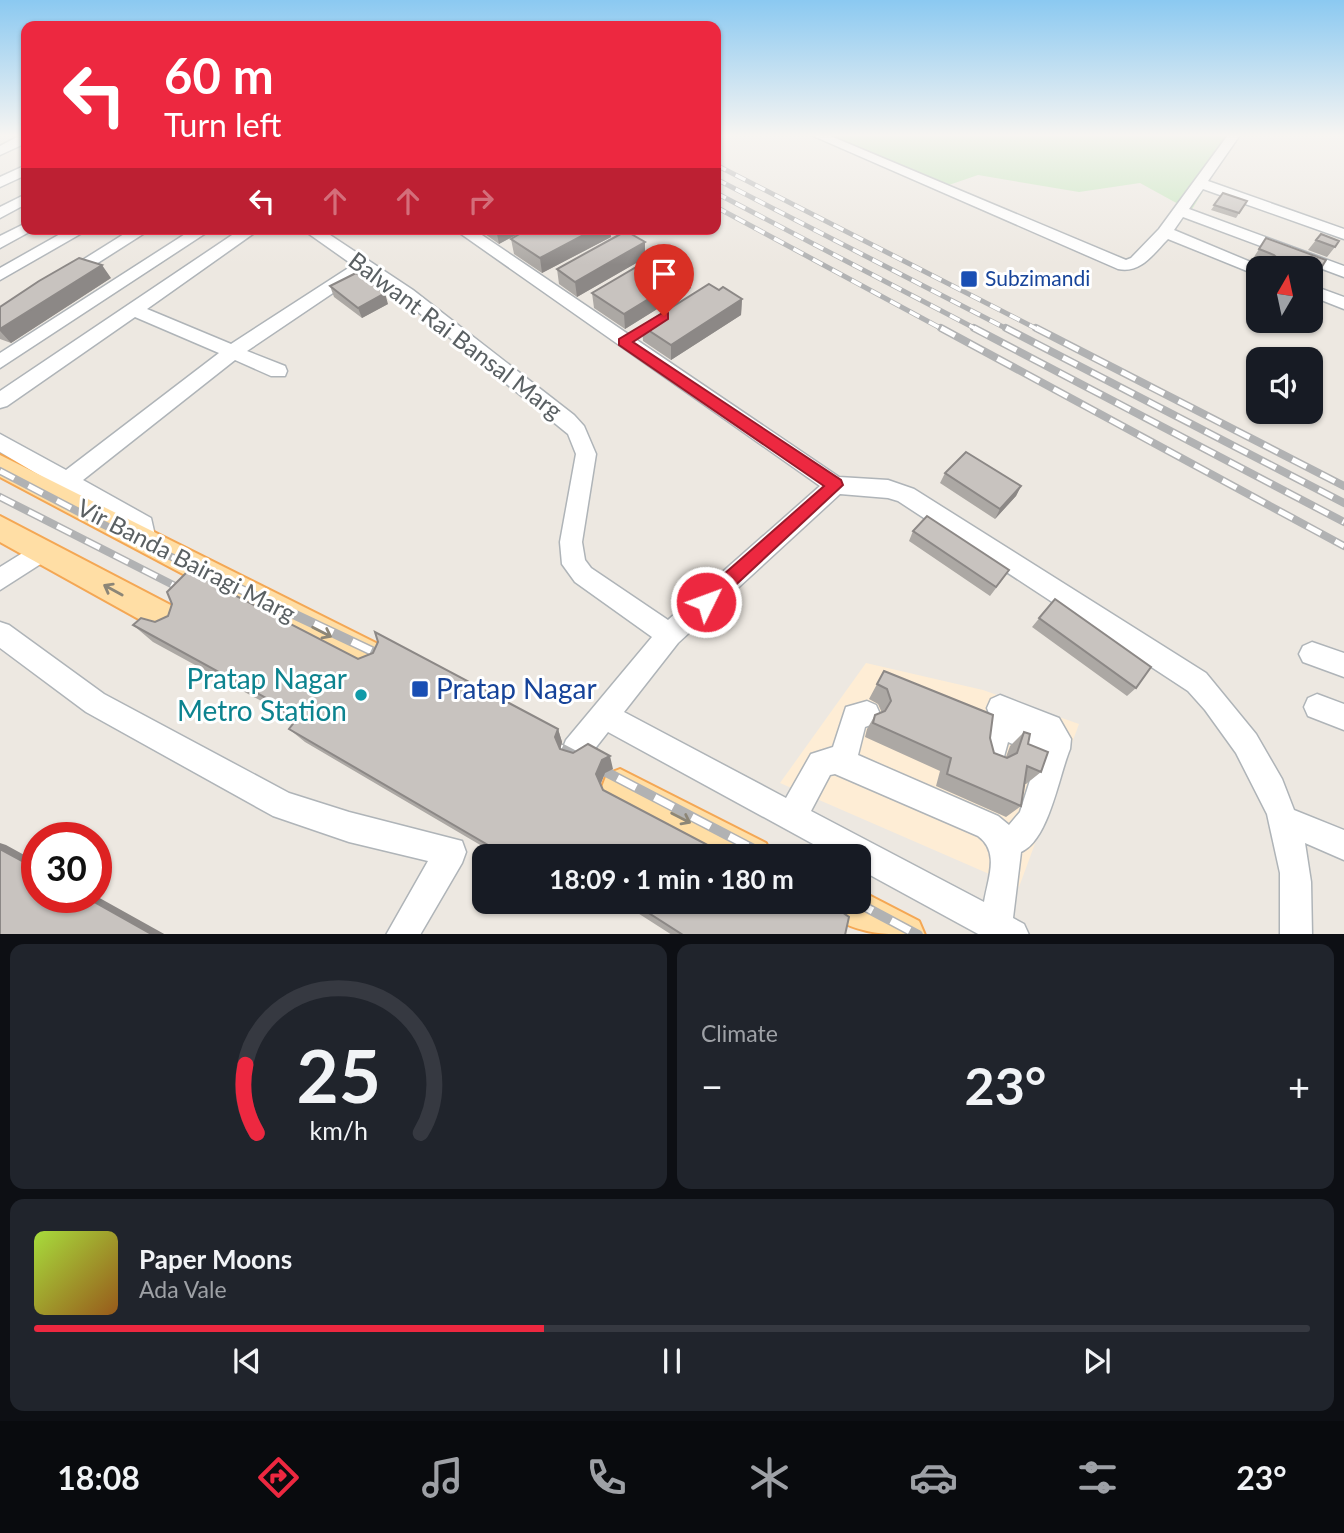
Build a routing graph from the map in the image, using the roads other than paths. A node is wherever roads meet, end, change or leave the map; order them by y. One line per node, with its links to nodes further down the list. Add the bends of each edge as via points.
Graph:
1 (919, 179): 8 (street, via 1124,265 1137,262)
2 (1202, 179): 3 (street)
3 (1199, 183): 5 (street); 9 (street)
4 (21, 201): 6 (street)
5 (1180, 211): 8 (street); 20 (street)
6 (0, 213)
7 (21, 231): 16 (street)
8 (1165, 232): 17 (street)
9 (1344, 234)
10 (70, 235): 21 (street)
11 (133, 235): 23 (street)
12 (195, 235): 32 (street)
13 (243, 235): 28 (street)
14 (319, 235): 18 (street, Balwant Rai Bansal Marg)
15 (474, 235): 22 (street, via 503,251)
16 (0, 243)
17 (1246, 264)
18 (364, 265): 31 (street); 44 (street, Balwant Rai Bansal Marg, via 568,420 586,454 571,542 574,564)
19 (564, 271): 22 (street)
20 (1344, 272)
21 (0, 275)
22 (541, 284): 27 (street)
23 (48, 286)
24 (598, 295): 27 (street)
25 (1323, 295): 26 (street)
26 (1344, 303)
27 (575, 308): 30 (street)
28 (134, 310): 31 (street); 34 (street)
29 (646, 327): 30 (street)
30 (624, 342): 37 (street)
31 (232, 350): 33 (street); 38 (street)
32 (0, 362)
33 (278, 371)
34 (0, 401)
35 (0, 442): 38 (street)
36 (0, 465): 38 (main road, Vir Banda Bairagi Marg)
37 (835, 485): 44 (street); 59 (street, via 906,495 1197,682 1255,758)
38 (60, 487): 46 (main road, Vir Banda Bairagi Marg, one-way to 46, via 145,540)
39 (0, 528): 40 (main road)
40 (21, 559): 41 (street); 42 (main road, one-way to 40)
41 (0, 580)
42 (173, 622)
43 (0, 633): 65 (street, via 95,704 283,806 451,852)
44 (669, 635): 51 (street)
45 (1312, 654): 47 (street)
46 (371, 657)
47 (1344, 665)
48 (1317, 707): 52 (street)
49 (1000, 708): 53 (street, via 1049,728 1057,739)
50 (867, 714): 56 (street, via 855,716)
51 (604, 716): 54 (street); 58 (street)
52 (1344, 717)
53 (1056, 749): 55 (street, via 1000,725); 60 (street, via 1032,820 1017,839)
54 (576, 750)
55 (992, 754)
56 (842, 763): 58 (street, via 827,760 821,764); 60 (street, via 988,826)
57 (620, 787): 61 (main road, one-way to 61)
58 (792, 816): 64 (street)
59 (1284, 820): 62 (street); 67 (street, via 1294,865)
60 (1004, 843): 64 (street)
61 (730, 844)
62 (1344, 845)
63 (866, 914): 66 (main road)
64 (1004, 930)
65 (402, 934)
66 (905, 934)
67 (1296, 934)

